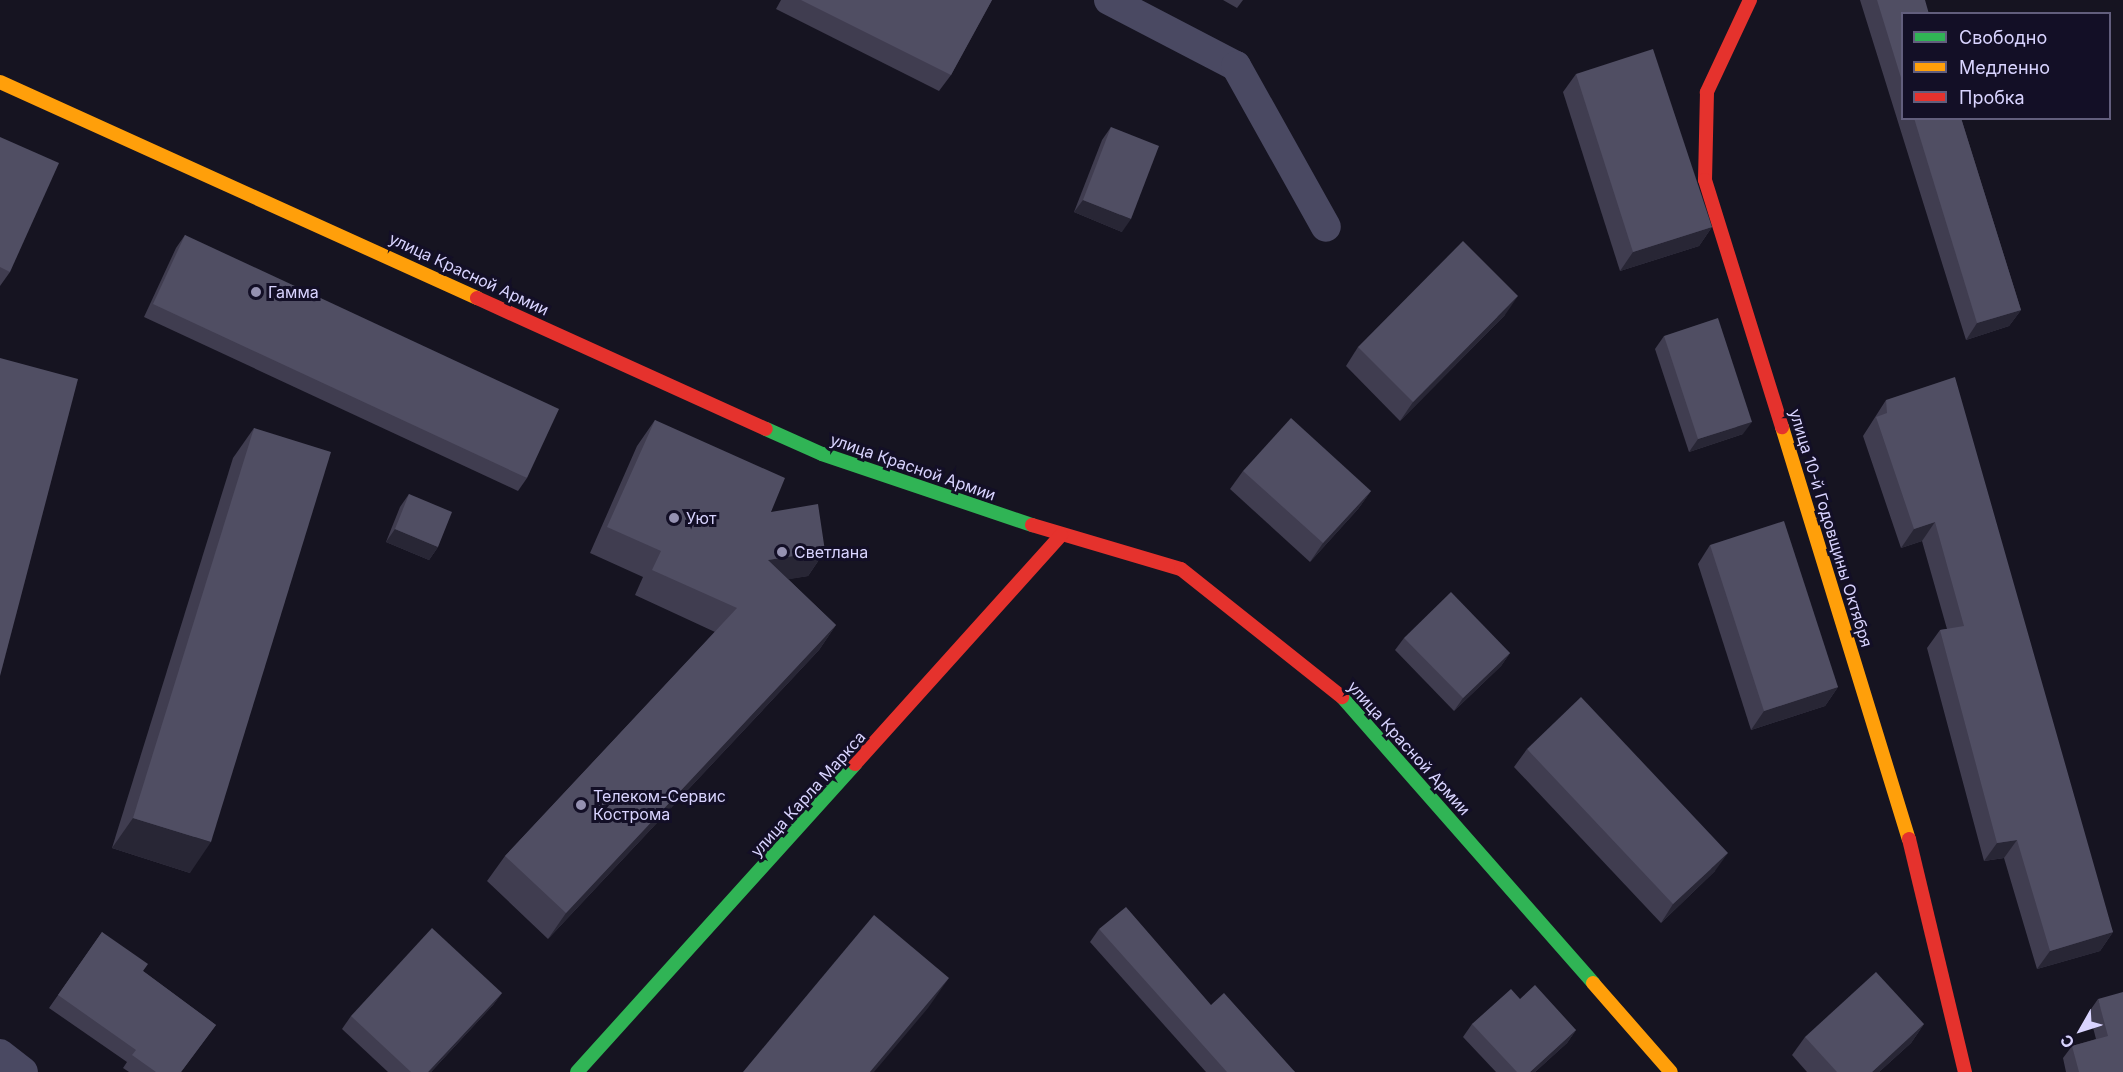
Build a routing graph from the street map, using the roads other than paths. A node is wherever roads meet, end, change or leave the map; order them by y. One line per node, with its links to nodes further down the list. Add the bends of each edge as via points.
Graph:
1 (1109, 0): 4 (street, via 1236,66)
2 (1750, 0): 10 (street, улица 10-й Годовщины Октября, via 1707,92 1705,180 1901,807)
3 (0, 82): 5 (street, улица Красной Армии, via 822,454)
4 (1326, 227)
5 (1061, 535): 8 (street, улица Карла Маркса); 9 (street, улица Красной Армии, via 1181,569 1348,701)
6 (0, 1054): 7 (street)
7 (23, 1072)
8 (577, 1072)
9 (1671, 1072)
10 (1965, 1072)

